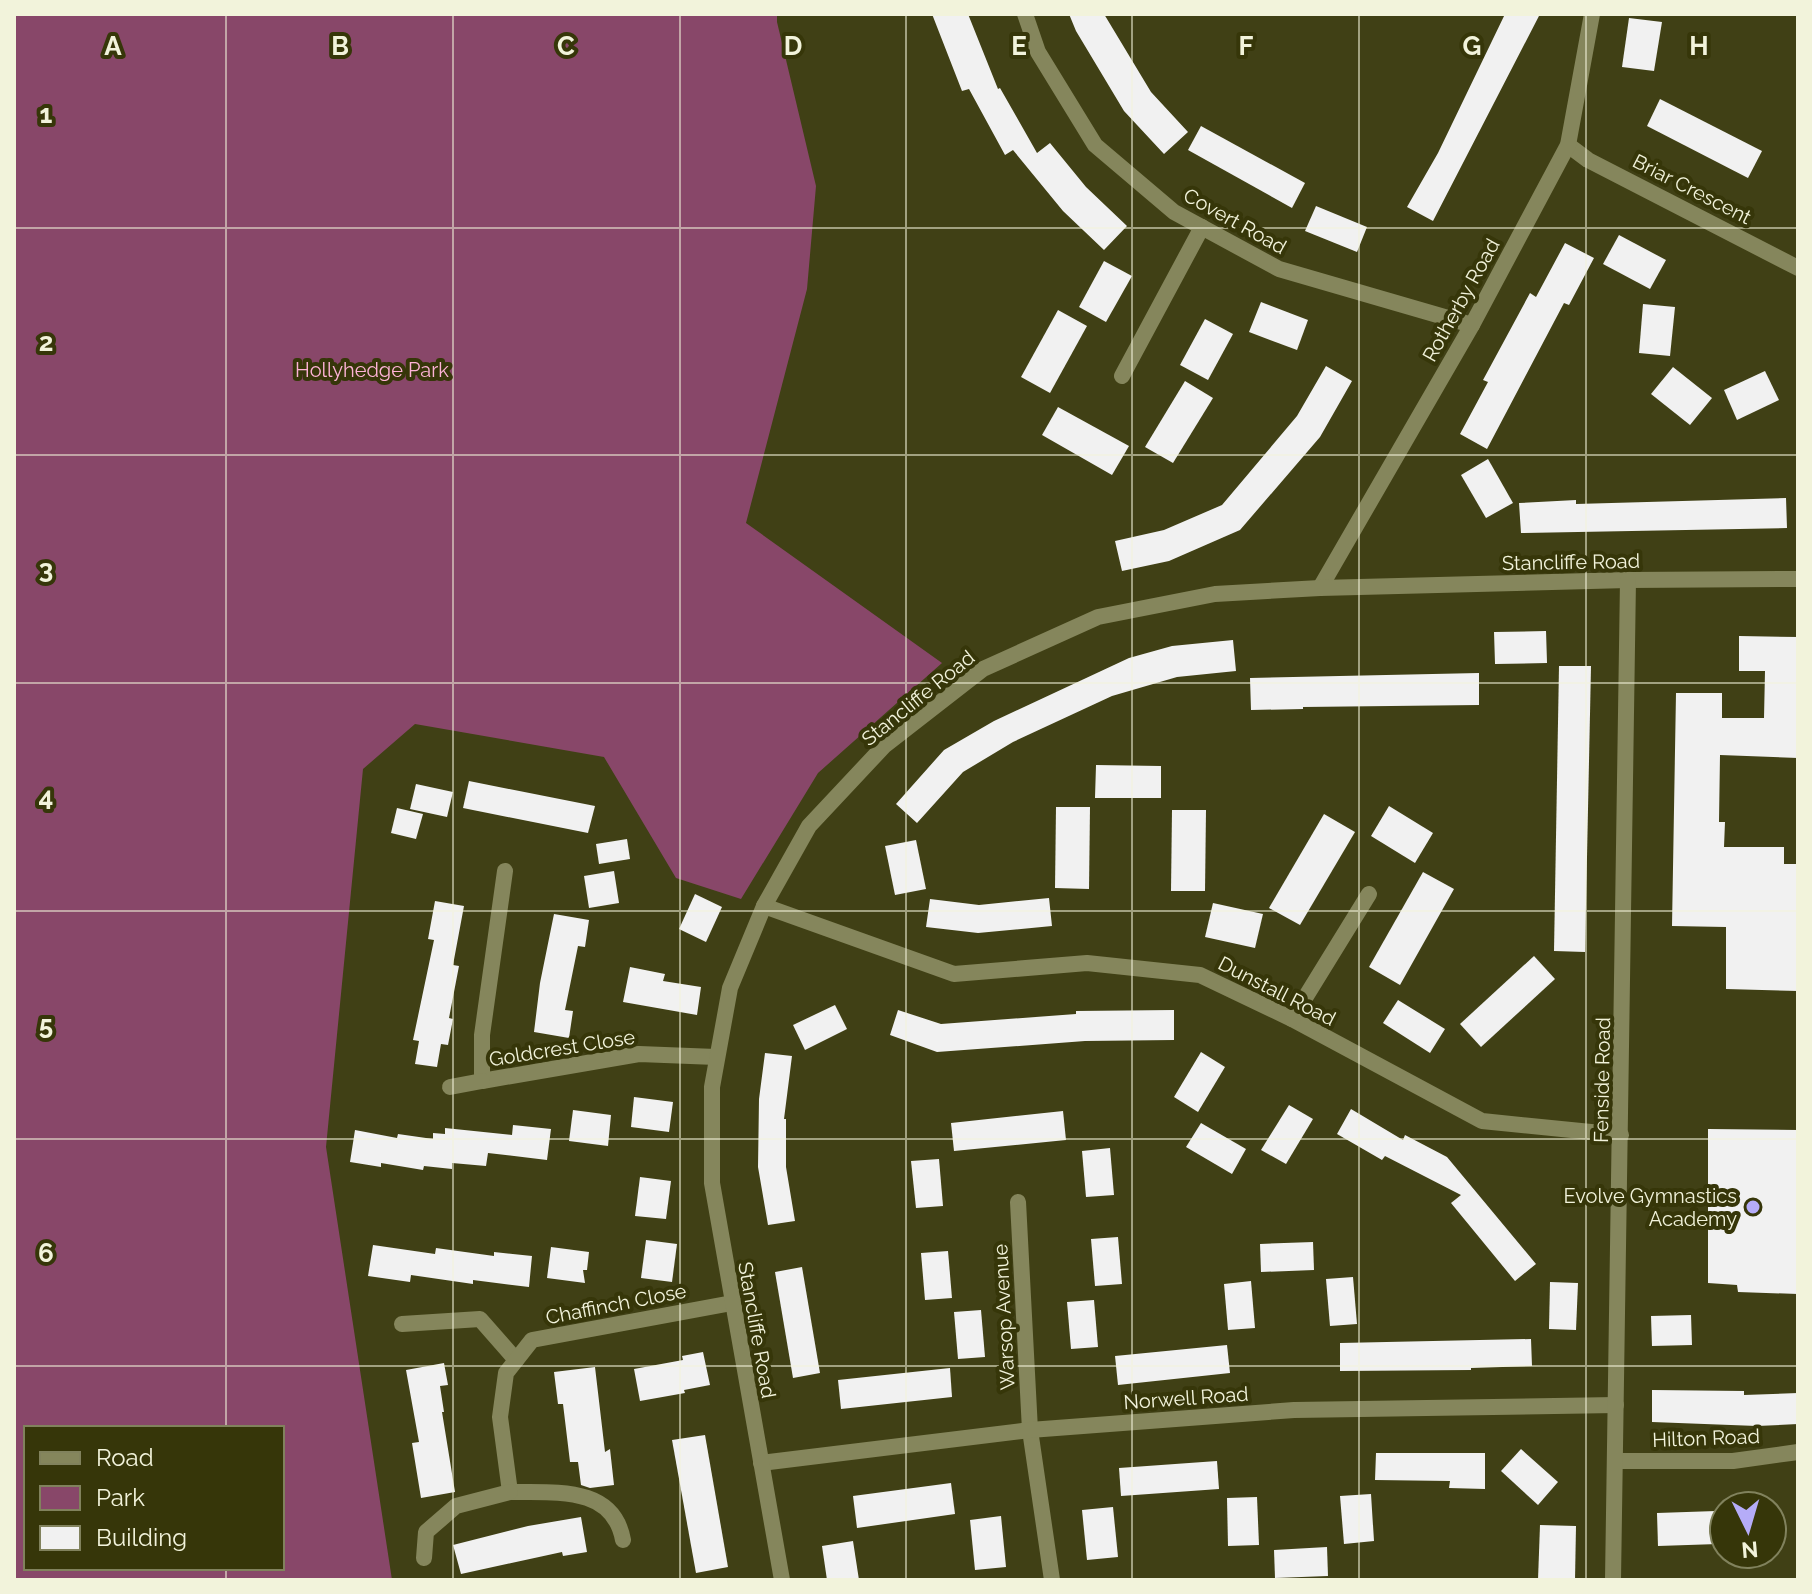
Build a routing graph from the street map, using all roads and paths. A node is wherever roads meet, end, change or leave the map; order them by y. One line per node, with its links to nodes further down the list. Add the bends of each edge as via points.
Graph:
1 (1025, 14): 4 (street, Covert Road, via 1038,52 1095,145 1174,212)
2 (1592, 14): 3 (street, Rotherby Road)
3 (1568, 145): 5 (street, Briar Crescent, via 1588,160); 6 (street, Rotherby Road)
4 (1202, 227): 6 (street, Covert Road, via 1279,269); 7 (street)
5 (1796, 261)
6 (1472, 325): 10 (street, Rotherby Road)
7 (1122, 376)
8 (1798, 579): 9 (street, Stancliffe Road)
9 (1628, 580): 10 (street, Stancliffe Road); 18 (street, Fenside Road)
10 (1320, 588): 13 (street, Stancliffe Road, via 1215,594 1098,617 983,669 884,746 809,826)
11 (505, 871): 16 (street, Goldcrest Close, via 482,1035)
12 (1369, 894): 14 (street)
13 (764, 906): 14 (street, Dunstall Road, via 954,974 1087,963 1200,975); 15 (street, Stancliffe Road, via 730,988)
14 (1292, 1019): 18 (street, Dunstall Road, via 1482,1121)
15 (716, 1057): 16 (street, Goldcrest Close, via 639,1054); 20 (street, Stancliffe Road, via 712,1183)
16 (482, 1081): 17 (street)
17 (450, 1087)
18 (1621, 1135): 23 (street, Fenside Road)
19 (1018, 1202): 24 (street, Warsop Avenue)
20 (732, 1303): 22 (street, Chaffinch Close, via 532,1340); 27 (street, Stancliffe Road)
21 (402, 1324): 22 (street, via 480,1319)
22 (516, 1360): 28 (street, via 506,1373 500,1417)
23 (1616, 1405): 24 (street, Norwell Road, via 1294,1410); 26 (street, Fenside Road)
24 (1030, 1430): 27 (street, Norwell Road); 32 (street, Warsop Avenue)
25 (1798, 1452): 26 (street, Hilton Road, via 1733,1461)
26 (1615, 1461): 33 (street, Fenside Road)
27 (761, 1463): 31 (street, Stancliffe Road)
28 (510, 1492): 29 (street, via 567,1494 601,1502 620,1523); 30 (street, via 456,1506 426,1532)
29 (623, 1540)
30 (424, 1558)
31 (782, 1580)
32 (1052, 1580)
33 (1613, 1580)

